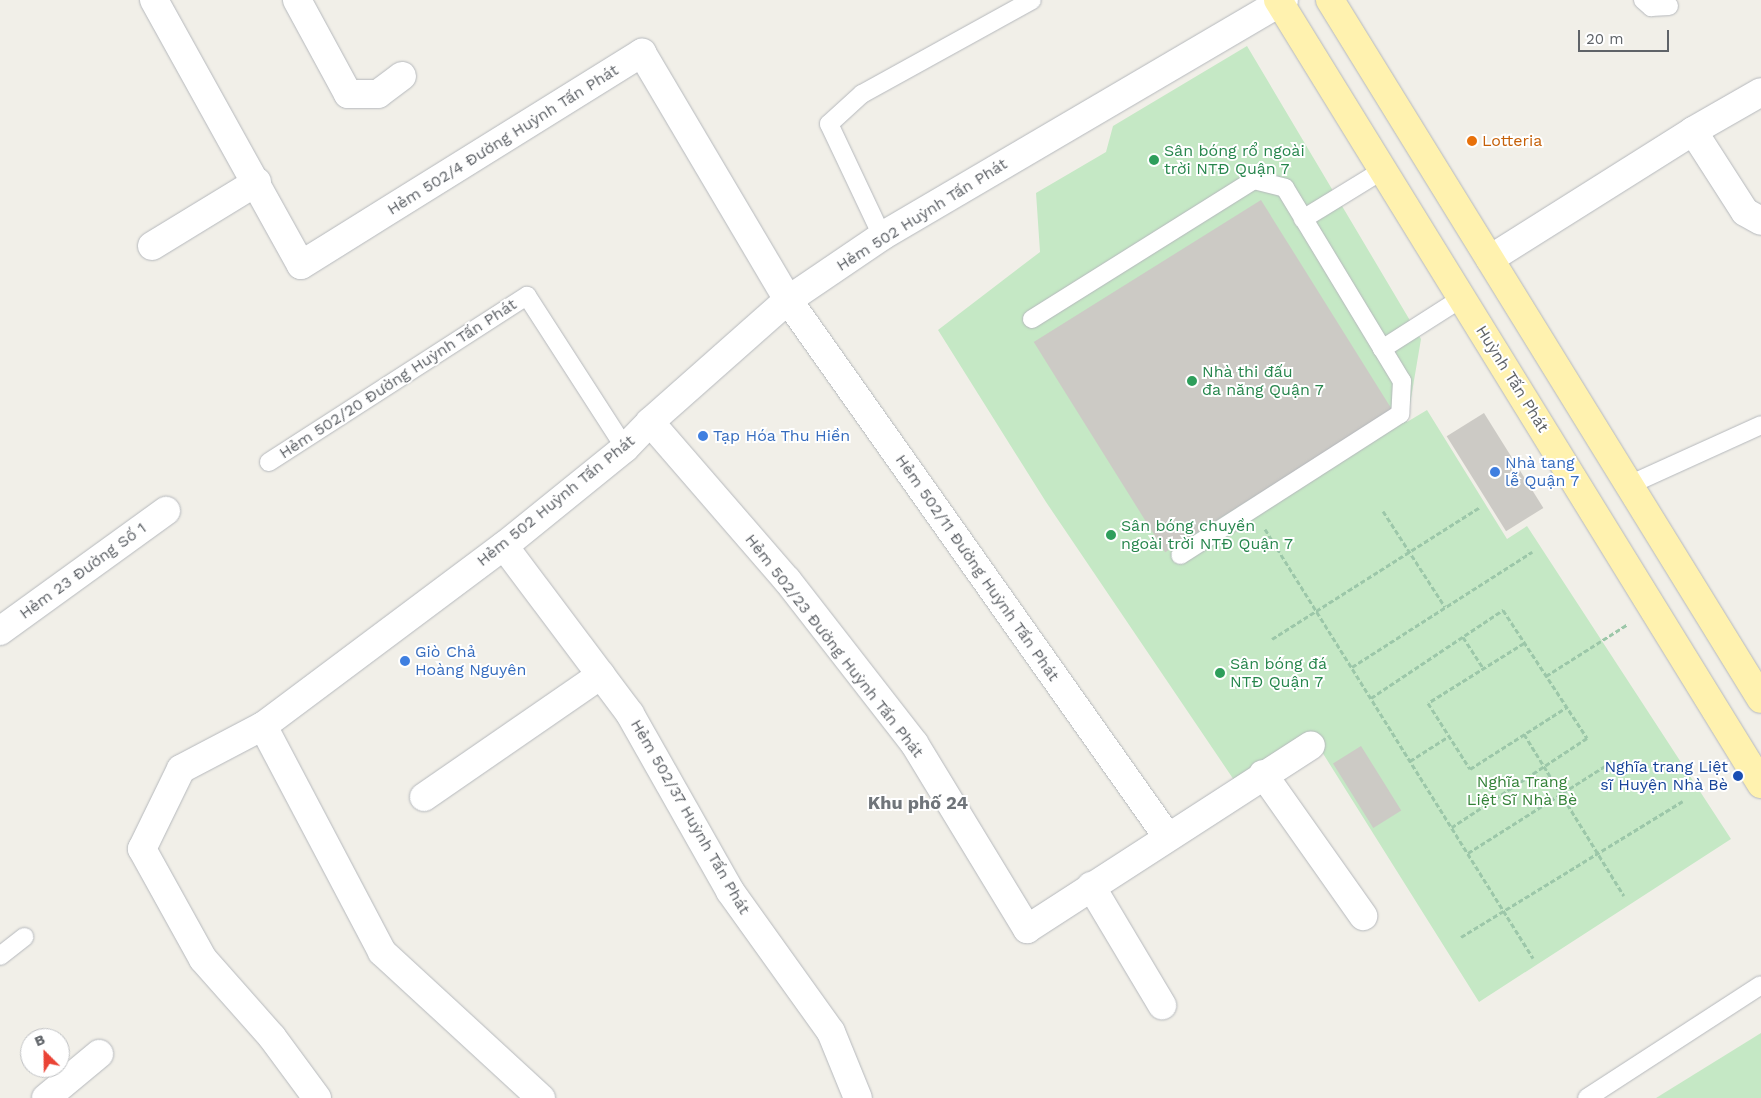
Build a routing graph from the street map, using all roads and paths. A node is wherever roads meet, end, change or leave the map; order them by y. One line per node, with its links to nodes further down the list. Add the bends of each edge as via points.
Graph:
1 (154, 0): 12 (street, Hẻm 502/4 Đường Huỳnh Tấn Phát)
2 (297, 0): 8 (street, via 348,94 378,94)
3 (1032, 0): 15 (lane, via 862,94 829,124)
4 (1330, 0): 17 (main road)
5 (1643, 0): 7 (lane, via 1651,7)
6 (1280, 1): 11 (main road, Huỳnh Tấn Phát); 15 (street, Hẻm 502 Huỳnh Tấn Phát)
7 (1669, 6)
8 (402, 76)
9 (1761, 92): 10 (street)
10 (1693, 131): 14 (street, via 1745,212); 17 (street)
11 (1383, 170): 13 (lane); 18 (main road, Huỳnh Tấn Phát)
12 (257, 182): 16 (street); 19 (street, Hẻm 502/4 Đường Huỳnh Tấn Phát, via 301,265 642,53)
13 (1303, 219): 20 (lane, via 1284,188 1254,180); 21 (lane)
14 (1761, 221)
15 (882, 236): 19 (street, Hẻm 502 Huỳnh Tấn Phát)
16 (152, 246)
17 (1490, 259): 26 (main road)
18 (1462, 298): 21 (lane); 36 (main road, Huỳnh Tấn Phát)
19 (788, 300): 22 (street, Hẻm 502 Huỳnh Tấn Phát); 62 (street, Hẻm 502/11 Đường Huỳnh Tấn Phát)
20 (1032, 319)
21 (1382, 348): 34 (lane, via 1402,381 1400,414)
22 (650, 422): 24 (street, Hẻm 502 Huỳnh Tấn Phát); 65 (street, Hẻm 502/23 Đường Huỳnh Tấn Phát, via 787,580 914,743 1027,929)
23 (1761, 426): 26 (lane)
24 (625, 448): 25 (lane, Hẻm 502/20 Đường Huỳnh Tấn Phát, via 527,296); 31 (street, Hẻm 502 Huỳnh Tấn Phát)
25 (269, 462)
26 (1629, 485): 47 (main road)
27 (1480, 507): 32 (path)
28 (1383, 510): 32 (path)
29 (166, 511): 38 (street, Hẻm 23 Đường Số 1)
30 (1265, 528): 37 (path)
31 (504, 546): 44 (street, Hẻm 502/37 Huỳnh Tấn Phát); 49 (street, Hẻm 502 Huỳnh Tấn Phát)
32 (1410, 551): 35 (path); 37 (path)
33 (1532, 552): 35 (path)
34 (1180, 555)
35 (1445, 607): 42 (path)
36 (1652, 608): 45 (path); 57 (main road, Huỳnh Tấn Phát)
37 (1316, 611): 40 (path); 42 (path)
38 (0, 630)
39 (1463, 637): 41 (path, via 1503,610); 43 (path); 46 (path)
40 (1272, 639)
41 (1524, 643): 43 (path); 45 (path)
42 (1352, 667): 46 (path)
43 (1483, 668): 51 (path, via 1428,703)
44 (601, 675): 59 (street); 79 (street, Hẻm 502/37 Huỳnh Tấn Phát, via 630,714 730,891 831,1032)
45 (1546, 676): 48 (path)
46 (1371, 698): 53 (path)
47 (1761, 699)
48 (1567, 707): 50 (path); 55 (path, via 1587,738)
49 (263, 726): 77 (street, Hẻm 502 Huỳnh Tấn Phát, via 181,769 142,849 203,959 272,1037); 78 (street, via 382,952)
50 (1524, 734): 51 (path, via 1470,769); 55 (path)
51 (1449, 736): 53 (path)
52 (1311, 745): 56 (street, Hẻm 502/23 Đường Huỳnh Tấn Phát)
53 (1410, 761): 61 (path)
54 (1613, 761): 58 (path)
55 (1544, 767): 58 (path); 61 (path)
56 (1263, 774): 62 (street, Hẻm 502/23 Đường Huỳnh Tấn Phát); 68 (street)
57 (1761, 784)
58 (1561, 794): 63 (path); 64 (path)
59 (424, 797)
60 (1683, 801): 64 (path)
61 (1452, 828): 63 (path)
62 (1166, 836): 65 (street, Hẻm 502/23 Đường Huỳnh Tấn Phát)
63 (1468, 853): 67 (path)
64 (1598, 853): 66 (path); 67 (path)
65 (1091, 886): 74 (street)
66 (1624, 896)
67 (1504, 911): 70 (path); 72 (path)
68 (1363, 916)
69 (24, 937): 71 (lane)
70 (1461, 937)
71 (0, 956)
72 (1534, 958)
73 (1761, 985): 80 (lane)
74 (1162, 1004)
75 (99, 1054): 76 (street)
76 (46, 1098)
77 (317, 1098)
78 (541, 1098)
79 (858, 1098)
80 (1587, 1098)

